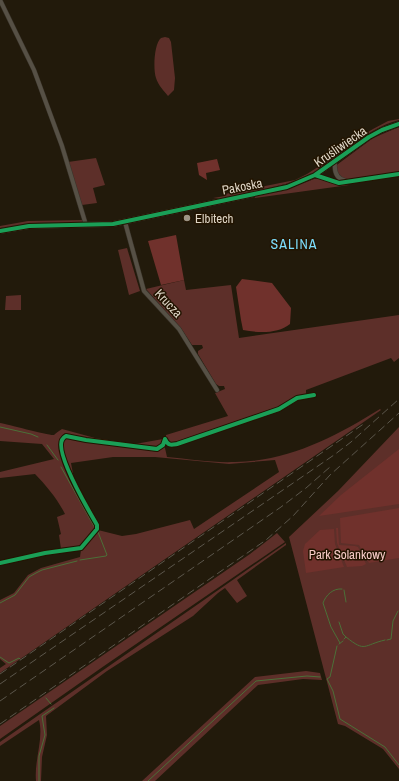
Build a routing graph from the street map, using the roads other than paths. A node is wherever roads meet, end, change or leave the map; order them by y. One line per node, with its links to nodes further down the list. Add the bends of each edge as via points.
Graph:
1 (0, 0): 8 (street, via 34,70 62,146)
2 (399, 124): 3 (main road, Kruśliwiecka, via 376,133)
3 (335, 162): 5 (main road, Kruśliwiecka); 6 (street, via 335,173 342,180)
4 (399, 174): 6 (street)
5 (315, 175): 6 (street, via 339,183); 7 (main road, Pakoska, via 278,189)
6 (349, 181)
7 (125, 222): 8 (main road, Pakoska); 10 (street, Krucza, via 144,291 180,329)
8 (86, 225): 9 (main road, Pakoska, via 29,226)
9 (0, 231)
10 (217, 390)
11 (314, 395): 12 (street, via 297,398 279,408 177,444 169,445 165,439 163,445 157,449 66,436 62,438 64,462 97,525 97,530 81,548)
12 (0, 563)

